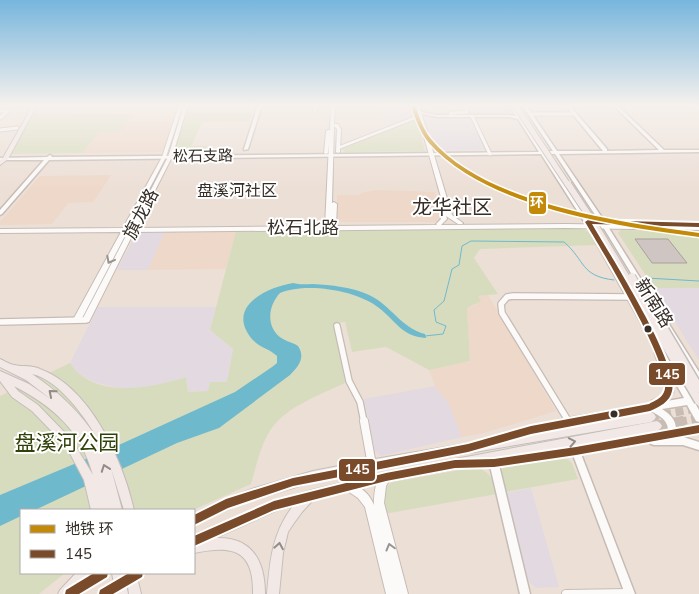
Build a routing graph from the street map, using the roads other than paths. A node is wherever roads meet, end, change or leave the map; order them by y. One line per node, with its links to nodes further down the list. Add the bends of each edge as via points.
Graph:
1 (15, 133): 26 (main road)
2 (17, 133): 26 (main road)
3 (174, 133): 25 (main road)
4 (176, 133): 25 (main road)
5 (252, 133): 19 (street)
6 (334, 133): 23 (main road)
7 (381, 133): 23 (street)
8 (424, 133): 24 (main road)
9 (480, 133): 21 (street)
10 (529, 133): 22 (street, 新南路)
11 (533, 133): 51 (main road, 新南路, bridge, via 597,228)
12 (534, 133): 50 (main road, 新南路, bridge, via 602,228)
13 (543, 133): 20 (street, 新南路)
14 (591, 133): 16 (street)
15 (644, 133): 17 (street)
16 (605, 150): 17 (street); 20 (street)
17 (662, 150): 18 (street); 20 (street)
18 (699, 150)
19 (247, 151): 23 (street, 松石支路); 25 (street, 松石支路)
20 (556, 151): 22 (street, 松石支路); 33 (street, 新南路)
21 (489, 152): 22 (street, 松石支路); 24 (street, 松石支路)
22 (541, 152): 32 (street, 新南路)
23 (334, 153): 24 (street, 松石支路); 25 (street, 松石支路); 34 (main road)
24 (429, 153): 30 (main road, via 449,216); 31 (main road, via 444,216)
25 (168, 155): 27 (street, 松石支路); 37 (main road)
26 (2, 157): 27 (street, 松石支路); 28 (main road)
27 (50, 157): 29 (street)
28 (0, 163)
29 (0, 213)
30 (460, 223): 31 (main road, 松石北路); 32 (main road, 松石北路)
31 (439, 224): 34 (main road, 松石北路)
32 (589, 224): 33 (main road, 松石北路); 34 (main road, 松石北路); 39 (street, 新南路)
33 (604, 224): 35 (main road, 松石北路); 46 (street, 新南路)
34 (331, 226): 37 (main road, 松石北路)
35 (699, 226)
36 (0, 227): 37 (main road, 松石北路)
37 (131, 227): 38 (main road, 松石北路); 40 (main road, one-way to 40); 41 (main road, 旗龙路)
38 (0, 232)
39 (630, 297): 44 (street, 新南路); 55 (street, via 513,296 501,304 502,313)
40 (77, 320): 41 (street); 42 (street)
41 (86, 320)
42 (0, 322)
43 (337, 326): 65 (street, via 349,381 360,402)
44 (657, 344): 52 (street, 新南路); 53 (street, via 668,377 669,392)
45 (0, 363): 47 (main road)
46 (692, 366): 49 (street)
47 (15, 369): 57 (main road, one-way to 47, via 62,401); 69 (main road, via 38,372 57,384 93,421 104,438 120,477)
48 (0, 375): 57 (main road, via 25,386 60,411); 70 (main road, via 15,394 35,408 69,443 89,479)
49 (699, 376)
50 (699, 388)
51 (699, 400): 52 (street)
52 (689, 401): 53 (street); 54 (street, 新南路)
53 (653, 417): 55 (street); 58 (street, via 662,413 671,422); 61 (main road); 64 (main road, one-way to 53)
54 (699, 418)
55 (569, 422): 61 (street)
56 (699, 429): 58 (street)
57 (82, 432): 71 (main road); 72 (main road, one-way to 57, via 96,445)
58 (670, 435): 59 (street)
59 (638, 441): 60 (street, via 683,441); 62 (street)
60 (699, 446)
61 (470, 448): 65 (main road)
62 (576, 452): 63 (street); 81 (street)
63 (494, 463): 64 (street); 91 (street)
64 (455, 464): 66 (main road)
65 (372, 465): 73 (main road, via 274,488)
66 (386, 477): 67 (main road); 90 (main road, one-way to 66, via 379,503 381,485)
67 (348, 486): 68 (main road); 89 (main road, via 358,490 370,506)
68 (312, 494): 74 (main road, via 274,506); 88 (main road, one-way to 68, via 279,539 288,520)
69 (128, 508)
70 (96, 509)
71 (107, 509)
72 (117, 509)
73 (195, 519)
74 (195, 541)
75 (195, 547): 87 (main road, via 226,543 243,549 254,563)
76 (83, 574): 82 (main road)
77 (101, 574): 83 (main road)
78 (118, 574): 85 (main road)
79 (131, 574): 86 (main road)
80 (136, 574): 84 (main road, bridge)
81 (629, 593): 92 (street)
82 (64, 594)
83 (70, 594)
84 (104, 594)
85 (122, 594)
86 (135, 594)
87 (259, 594)
88 (273, 594)
89 (392, 594)
90 (402, 594)
91 (525, 594)
92 (566, 594)

